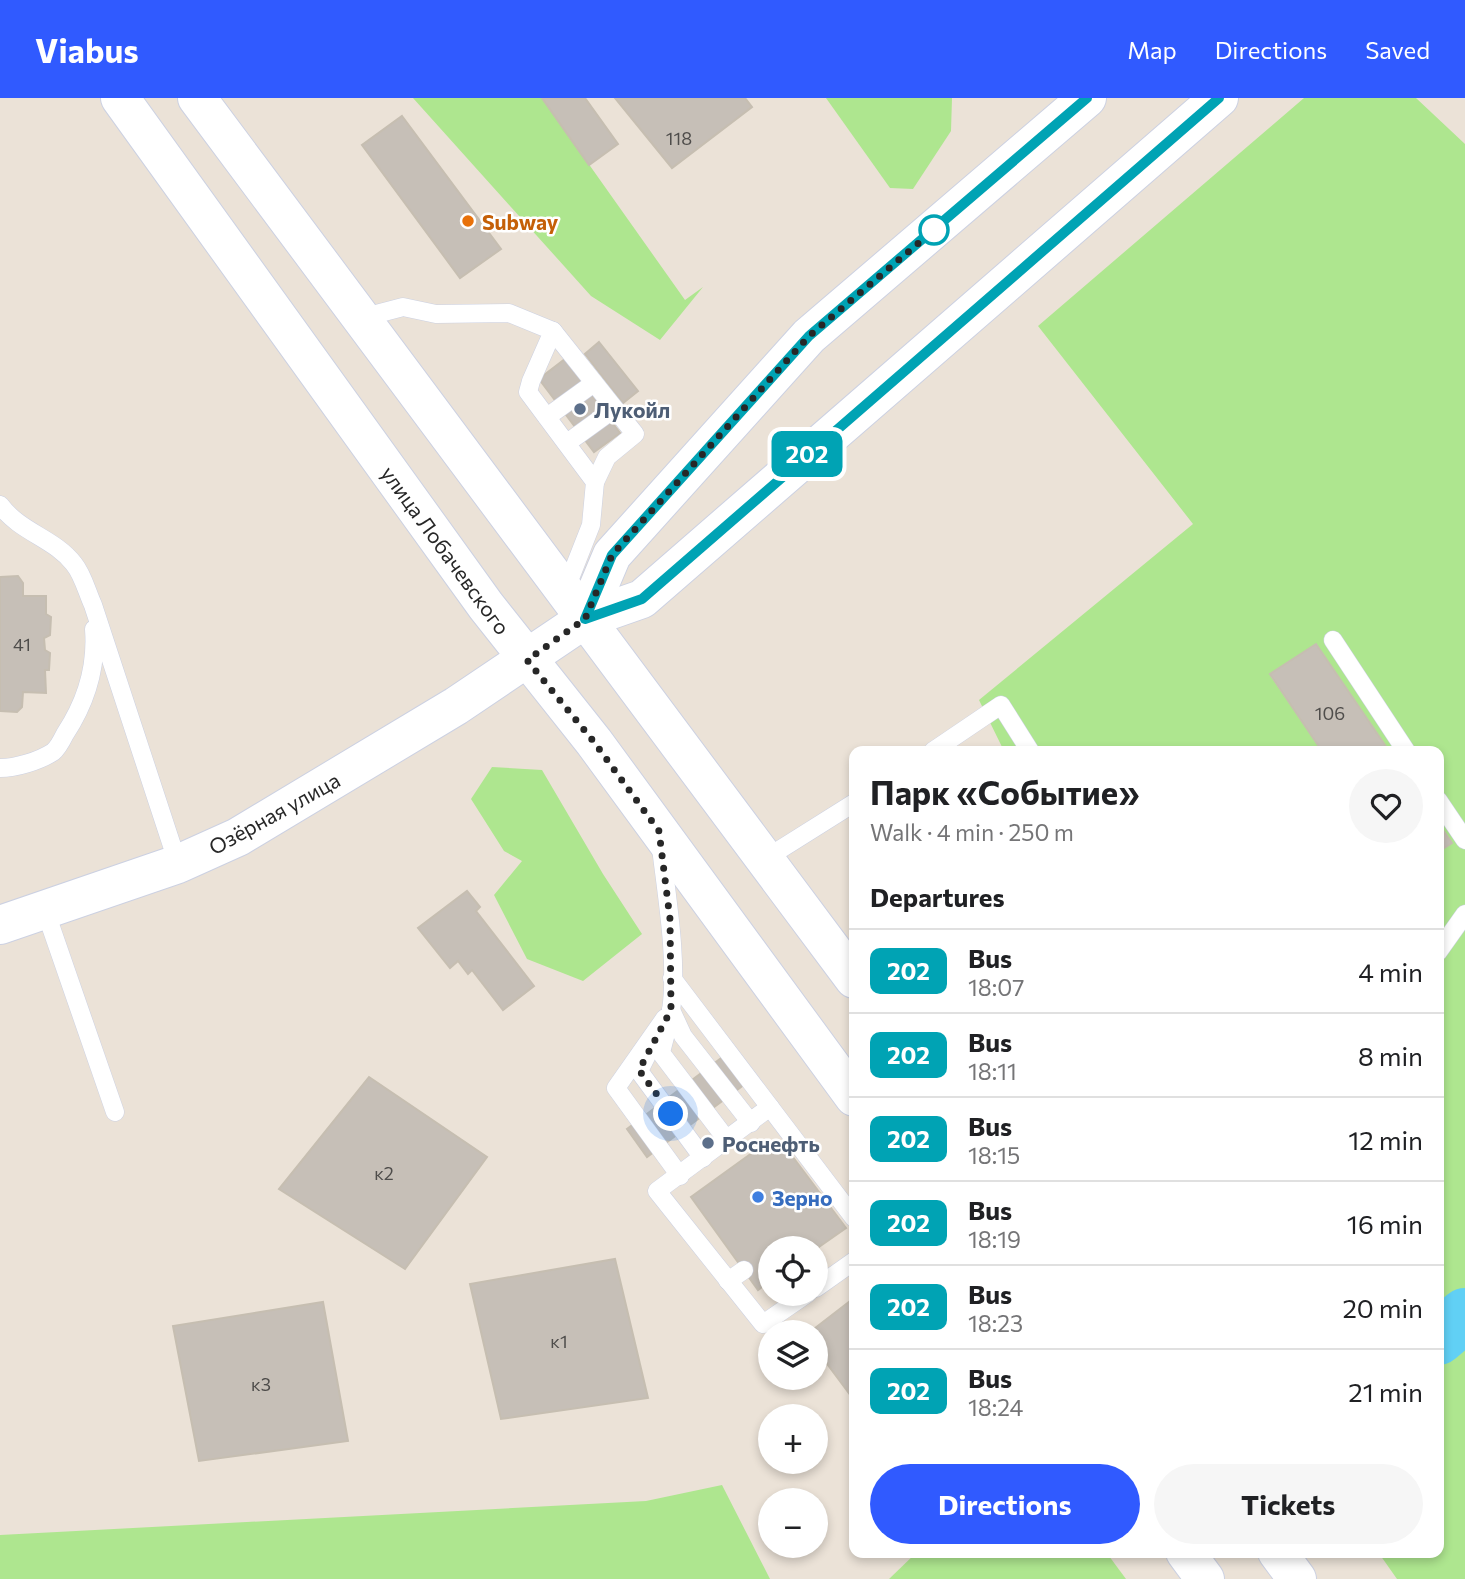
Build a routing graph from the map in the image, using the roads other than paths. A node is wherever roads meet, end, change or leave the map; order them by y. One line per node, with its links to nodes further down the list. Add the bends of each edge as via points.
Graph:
1 (120, 98): 18 (main road, улица Лобачевского)
2 (197, 98): 5 (main road)
3 (1087, 98): 16 (main road, via 809,336 612,555)
4 (1219, 98): 16 (main road, Озёрная улица, via 642,599)
5 (361, 318): 6 (lane, via 403,307 436,314 509,313); 16 (main road)
6 (554, 331): 7 (lane); 9 (lane, via 528,393)
7 (594, 383): 8 (lane); 9 (lane)
8 (614, 409): 10 (lane); 11 (lane, via 635,434 607,457)
9 (547, 417): 10 (lane)
10 (567, 443): 11 (lane)
11 (595, 482): 16 (lane)
12 (0, 505): 13 (lane)
13 (19, 526): 14 (lane); 15 (lane, via 60,549 76,566)
14 (0, 528)
15 (93, 605): 22 (lane, via 96,650 77,716 54,751); 28 (lane)
16 (575, 605): 18 (main road, Озёрная улица); 27 (main road)
17 (1333, 639): 21 (lane)
18 (527, 660): 25 (main road, улица Лобачевского); 28 (main road, Озёрная улица, via 297,803)
19 (940, 746): 20 (lane, via 1001,705)
20 (1027, 746)
21 (1403, 746)
22 (0, 768)
23 (849, 806): 27 (lane)
24 (1444, 809): 26 (lane)
25 (659, 831): 34 (lane); 36 (main road, улица Лобачевского)
26 (1465, 841)
27 (765, 859): 33 (main road)
28 (178, 864): 29 (main road, Озёрная улица)
29 (45, 910): 31 (main road, Озёрная улица); 38 (lane)
30 (1465, 914): 32 (lane)
31 (0, 925)
32 (1444, 944)
33 (849, 972)
34 (672, 978): 35 (lane); 37 (lane)
35 (671, 1010): 39 (lane, via 683,1036); 40 (lane, via 661,1053); 41 (lane, via 639,1070); 42 (lane, via 616,1088)
36 (849, 1090)
37 (769, 1107): 39 (lane); 43 (lane, via 836,1203)
38 (115, 1112)
39 (751, 1123): 40 (lane)
40 (727, 1140): 41 (lane)
41 (703, 1158): 42 (lane)
42 (680, 1176): 47 (lane, via 657,1191)
43 (849, 1214)
44 (849, 1265): 46 (lane)
45 (744, 1270): 47 (lane)
46 (828, 1279)
47 (728, 1281): 48 (lane, via 763,1324)
48 (789, 1306)
49 (1189, 1558): 51 (main road)
50 (1282, 1558): 52 (main road)
51 (1205, 1579)
52 (1297, 1579)

